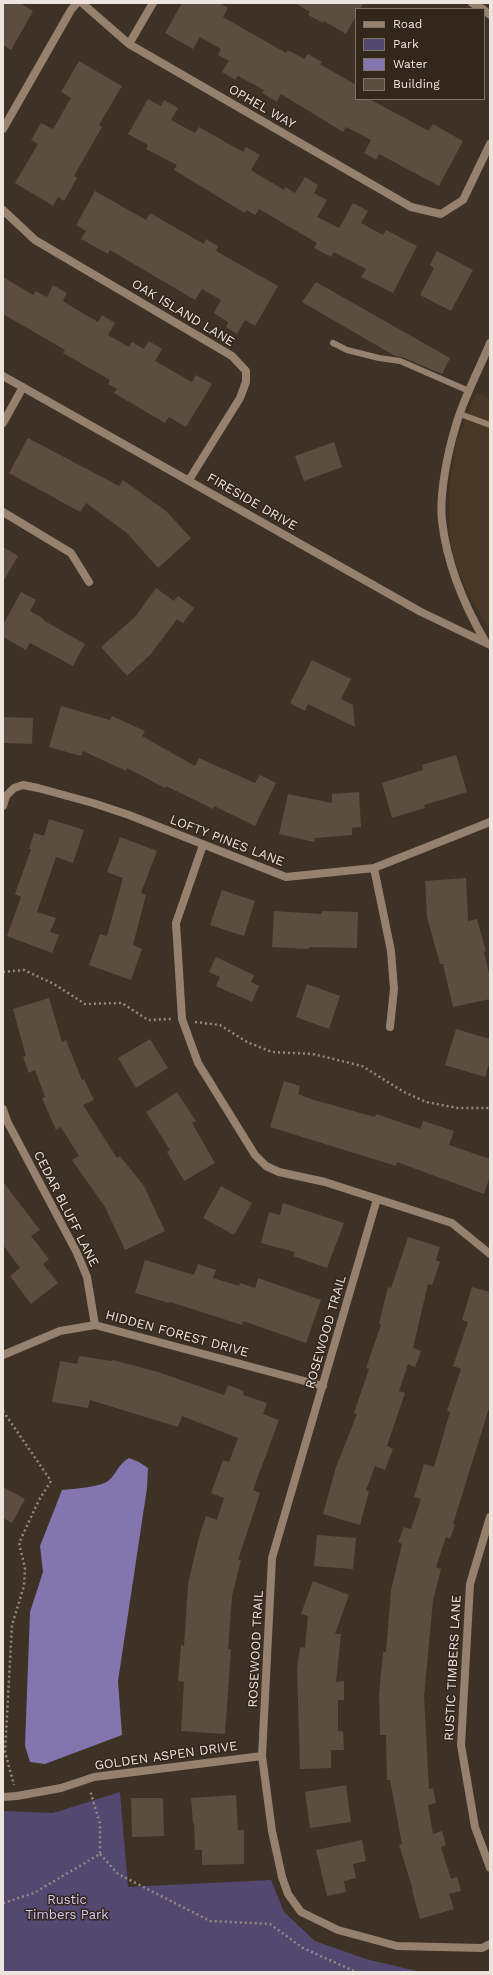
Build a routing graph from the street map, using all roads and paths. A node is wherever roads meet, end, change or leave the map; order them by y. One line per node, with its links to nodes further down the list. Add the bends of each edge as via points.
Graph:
1 (77, 3): 5 (street)
2 (82, 3): 4 (street, OPHEL WAY)
3 (153, 3): 4 (street)
4 (129, 44): 6 (street, OPHEL WAY, via 411,207 441,214 463,200)
5 (3, 129)
6 (490, 144)
7 (3, 210): 16 (street, OAK ISLAND LANE, via 35,240 232,356 246,371 246,382 240,398)
8 (333, 343): 12 (lane, via 347,350 400,361)
9 (490, 343): 12 (street)
10 (3, 376): 11 (street, FIRESIDE DRIVE)
11 (23, 388): 14 (street); 16 (street, FIRESIDE DRIVE)
12 (469, 391): 13 (street)
13 (460, 414): 15 (lane); 19 (street, via 442,489 442,521 453,571 469,613)
14 (3, 423)
15 (490, 425)
16 (189, 480): 19 (street, FIRESIDE DRIVE, via 421,612)
17 (3, 512): 18 (street, via 71,552)
18 (90, 582)
19 (487, 643)
20 (3, 806): 22 (street, LOFTY PINES LANE, via 6,796 14,788 23,785 93,803)
21 (490, 822): 23 (street, LOFTY PINES LANE)
22 (203, 845): 23 (street, LOFTY PINES LANE, via 286,877); 25 (street, via 176,923)
23 (374, 868): 26 (street, via 391,951 394,989)
24 (3, 972): 25 (path, via 24,970 54,984 85,1004 122,1003 148,1020)
25 (182, 1019): 27 (path, via 220,1025 247,1042 272,1052 313,1054 362,1066 404,1092 426,1102 458,1108); 29 (street, via 198,1063 255,1155 266,1166 279,1172 325,1182)
26 (390, 1027)
27 (490, 1108)
28 (3, 1109): 31 (street, CEDAR BLUFF LANE, via 77,1253 87,1277)
29 (377, 1199): 30 (street, via 452,1223); 33 (street, ROSEWOOD TRAIL)
30 (490, 1254)
31 (95, 1325): 32 (street, HIDDEN FOREST DRIVE, via 60,1331); 33 (street, HIDDEN FOREST DRIVE)
32 (3, 1355)
33 (323, 1386): 36 (street, ROSEWOOD TRAIL, via 272,1558)
34 (3, 1411): 38 (path, via 51,1480 19,1542 25,1568 24,1586 12,1625 5,1752)
35 (490, 1517): 41 (street, RUSTIC TIMBERS LANE, via 470,1584 461,1745 475,1827)
36 (262, 1756): 38 (street, GOLDEN ASPEN DRIVE, via 94,1777 61,1788); 43 (street, ROSEWOOD TRAIL, via 272,1831 282,1877 288,1894 302,1912 338,1930 397,1946 482,1948)
37 (92, 1793): 40 (path, via 100,1824)
38 (17, 1796): 39 (street, GOLDEN ASPEN DRIVE)
39 (3, 1797)
40 (100, 1854): 42 (path, via 34,1893); 44 (path, via 118,1874 210,1921 270,1924 303,1948)
41 (490, 1868)
42 (3, 1903)
43 (490, 1944)
44 (356, 1972)

